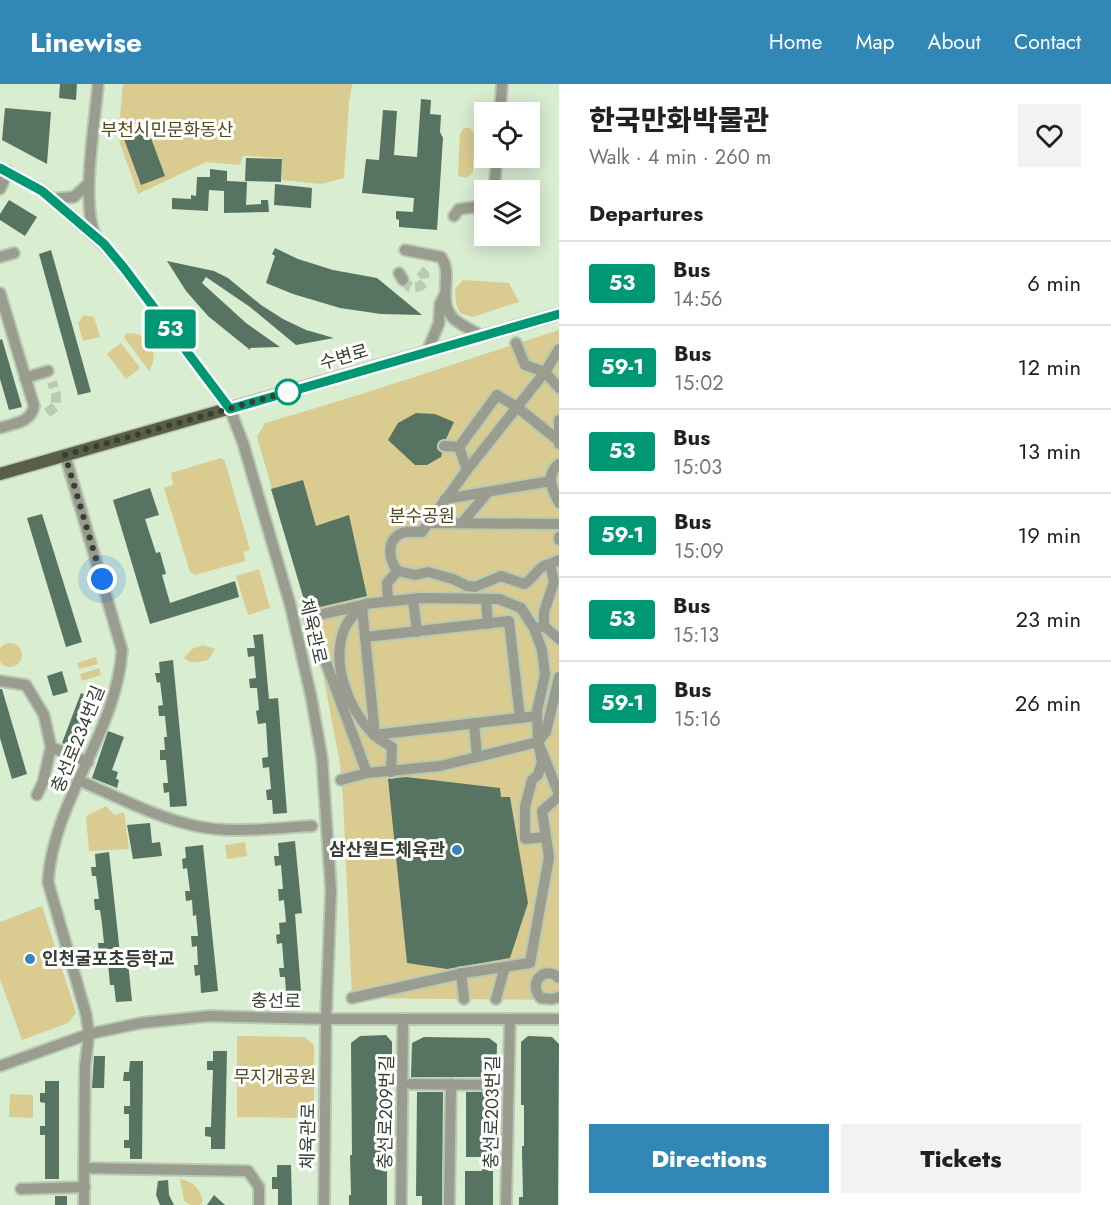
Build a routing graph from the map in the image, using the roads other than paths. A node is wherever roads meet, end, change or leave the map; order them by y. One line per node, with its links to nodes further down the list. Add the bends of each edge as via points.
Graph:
1 (98, 84): 5 (street)
2 (502, 84): 3 (street)
3 (501, 102)
4 (4, 170): 6 (street); 7 (street, 체육관로)
5 (89, 183): 7 (street, via 74,197); 10 (street)
6 (0, 189)
7 (51, 199): 10 (street, 체육관로)
8 (474, 207): 9 (street, via 459,209)
9 (454, 216)
10 (95, 236): 26 (street, 체육관로, via 124,268)
11 (405, 250): 15 (street, via 441,256 446,268)
12 (14, 253): 13 (street)
13 (0, 257)
14 (0, 293): 23 (street)
15 (445, 295): 17 (street, via 454,319); 20 (street)
16 (559, 314): 17 (main road, 수변로)
17 (483, 336): 20 (main road, 수변로)
18 (516, 343): 22 (street, via 525,365)
19 (559, 349): 22 (street)
20 (427, 352): 26 (main road, 수변로)
21 (48, 371): 23 (street)
22 (545, 372): 24 (street); 25 (street)
23 (26, 378): 28 (street, via 33,414 28,420)
24 (559, 388)
25 (517, 407): 29 (street); 32 (street, via 497,395); 35 (street)
26 (230, 409): 33 (main road, 수변로); 87 (street, 체육관로, via 290,604 322,758 330,890)
27 (559, 420): 29 (street)
28 (0, 428)
29 (559, 441): 30 (street)
30 (559, 446)
31 (444, 447): 32 (street)
32 (459, 447): 35 (street)
33 (65, 455): 36 (main road, 수변로); 68 (street, 충선로234번길, via 122,650 121,675)
34 (559, 464): 37 (street)
35 (467, 470): 39 (street)
36 (0, 474)
37 (551, 481): 38 (street); 40 (street)
38 (488, 492): 39 (street); 42 (street)
39 (445, 499): 41 (street)
40 (559, 503)
41 (427, 523): 42 (street); 45 (street, via 422,532 394,539 390,560)
42 (462, 523): 43 (street)
43 (559, 524)
44 (554, 562): 45 (street, via 543,565 524,584 501,576 475,587 428,572 415,575); 53 (street, via 554,582)
45 (398, 571): 48 (street, via 387,583)
46 (413, 599): 47 (street); 48 (street); 54 (street)
47 (486, 599): 49 (street); 52 (street)
48 (388, 601): 50 (street)
49 (508, 602): 51 (street); 53 (street, via 521,608)
50 (363, 606): 55 (street); 57 (street, via 309,617); 58 (street, via 344,628)
51 (509, 621): 52 (street); 62 (street)
52 (488, 624): 54 (street)
53 (539, 627): 56 (street); 61 (street, via 545,675)
54 (417, 632): 55 (street)
55 (365, 638): 64 (street)
56 (559, 639)
57 (320, 644): 58 (street); 70 (street)
58 (341, 644): 64 (street, via 346,694)
59 (559, 677): 65 (street, via 546,732)
60 (0, 681): 66 (street, via 26,685 44,715)
61 (537, 716): 62 (street); 65 (street)
62 (520, 718): 63 (street)
63 (474, 723): 64 (street); 67 (street)
64 (375, 735): 69 (street, via 392,747)
65 (538, 742): 67 (street); 74 (street); 76 (street, via 542,762 525,807 525,839)
66 (51, 747): 68 (street); 73 (street)
67 (477, 758): 69 (street)
68 (87, 762): 72 (street, 충선로234번길)
69 (392, 772): 70 (street)
70 (368, 773): 71 (street)
71 (341, 780)
72 (80, 781): 75 (street, via 198,827 253,830); 91 (street, 충선로234번길, via 54,841 48,882)
73 (37, 795)
74 (559, 795): 76 (street, via 542,811)
75 (312, 826)
76 (546, 837): 77 (street)
77 (554, 859): 78 (street)
78 (530, 963): 79 (street); 81 (street)
79 (505, 967): 80 (street); 86 (street)
80 (461, 974): 84 (street, via 388,994); 85 (street)
81 (538, 977): 82 (street, via 545,973); 83 (street, via 536,993 541,998)
82 (559, 978)
83 (559, 997)
84 (352, 998)
85 (464, 999)
86 (496, 999)
87 (326, 1019): 88 (street, 충선로); 91 (street, 충선로, via 209,1016 141,1023); 101 (street, 체육관로)
88 (404, 1019): 89 (street, 충선로); 102 (street, 충선로209번길)
89 (510, 1019): 90 (street, 충선로); 104 (street, 충선로203번길)
90 (559, 1019)
91 (89, 1034): 92 (street, 충선로); 96 (street, 충선로234번길)
92 (0, 1066)
93 (411, 1084): 94 (street)
94 (451, 1084): 95 (street); 103 (street)
95 (497, 1085)
96 (84, 1168): 97 (street, 충선로234번길); 100 (street, via 248,1171 259,1187)
97 (85, 1187): 98 (street); 99 (street, 충선로234번길)
98 (21, 1189)
99 (84, 1205)
100 (259, 1205)
101 (324, 1205)
102 (401, 1205)
103 (449, 1205)
104 (506, 1205)

